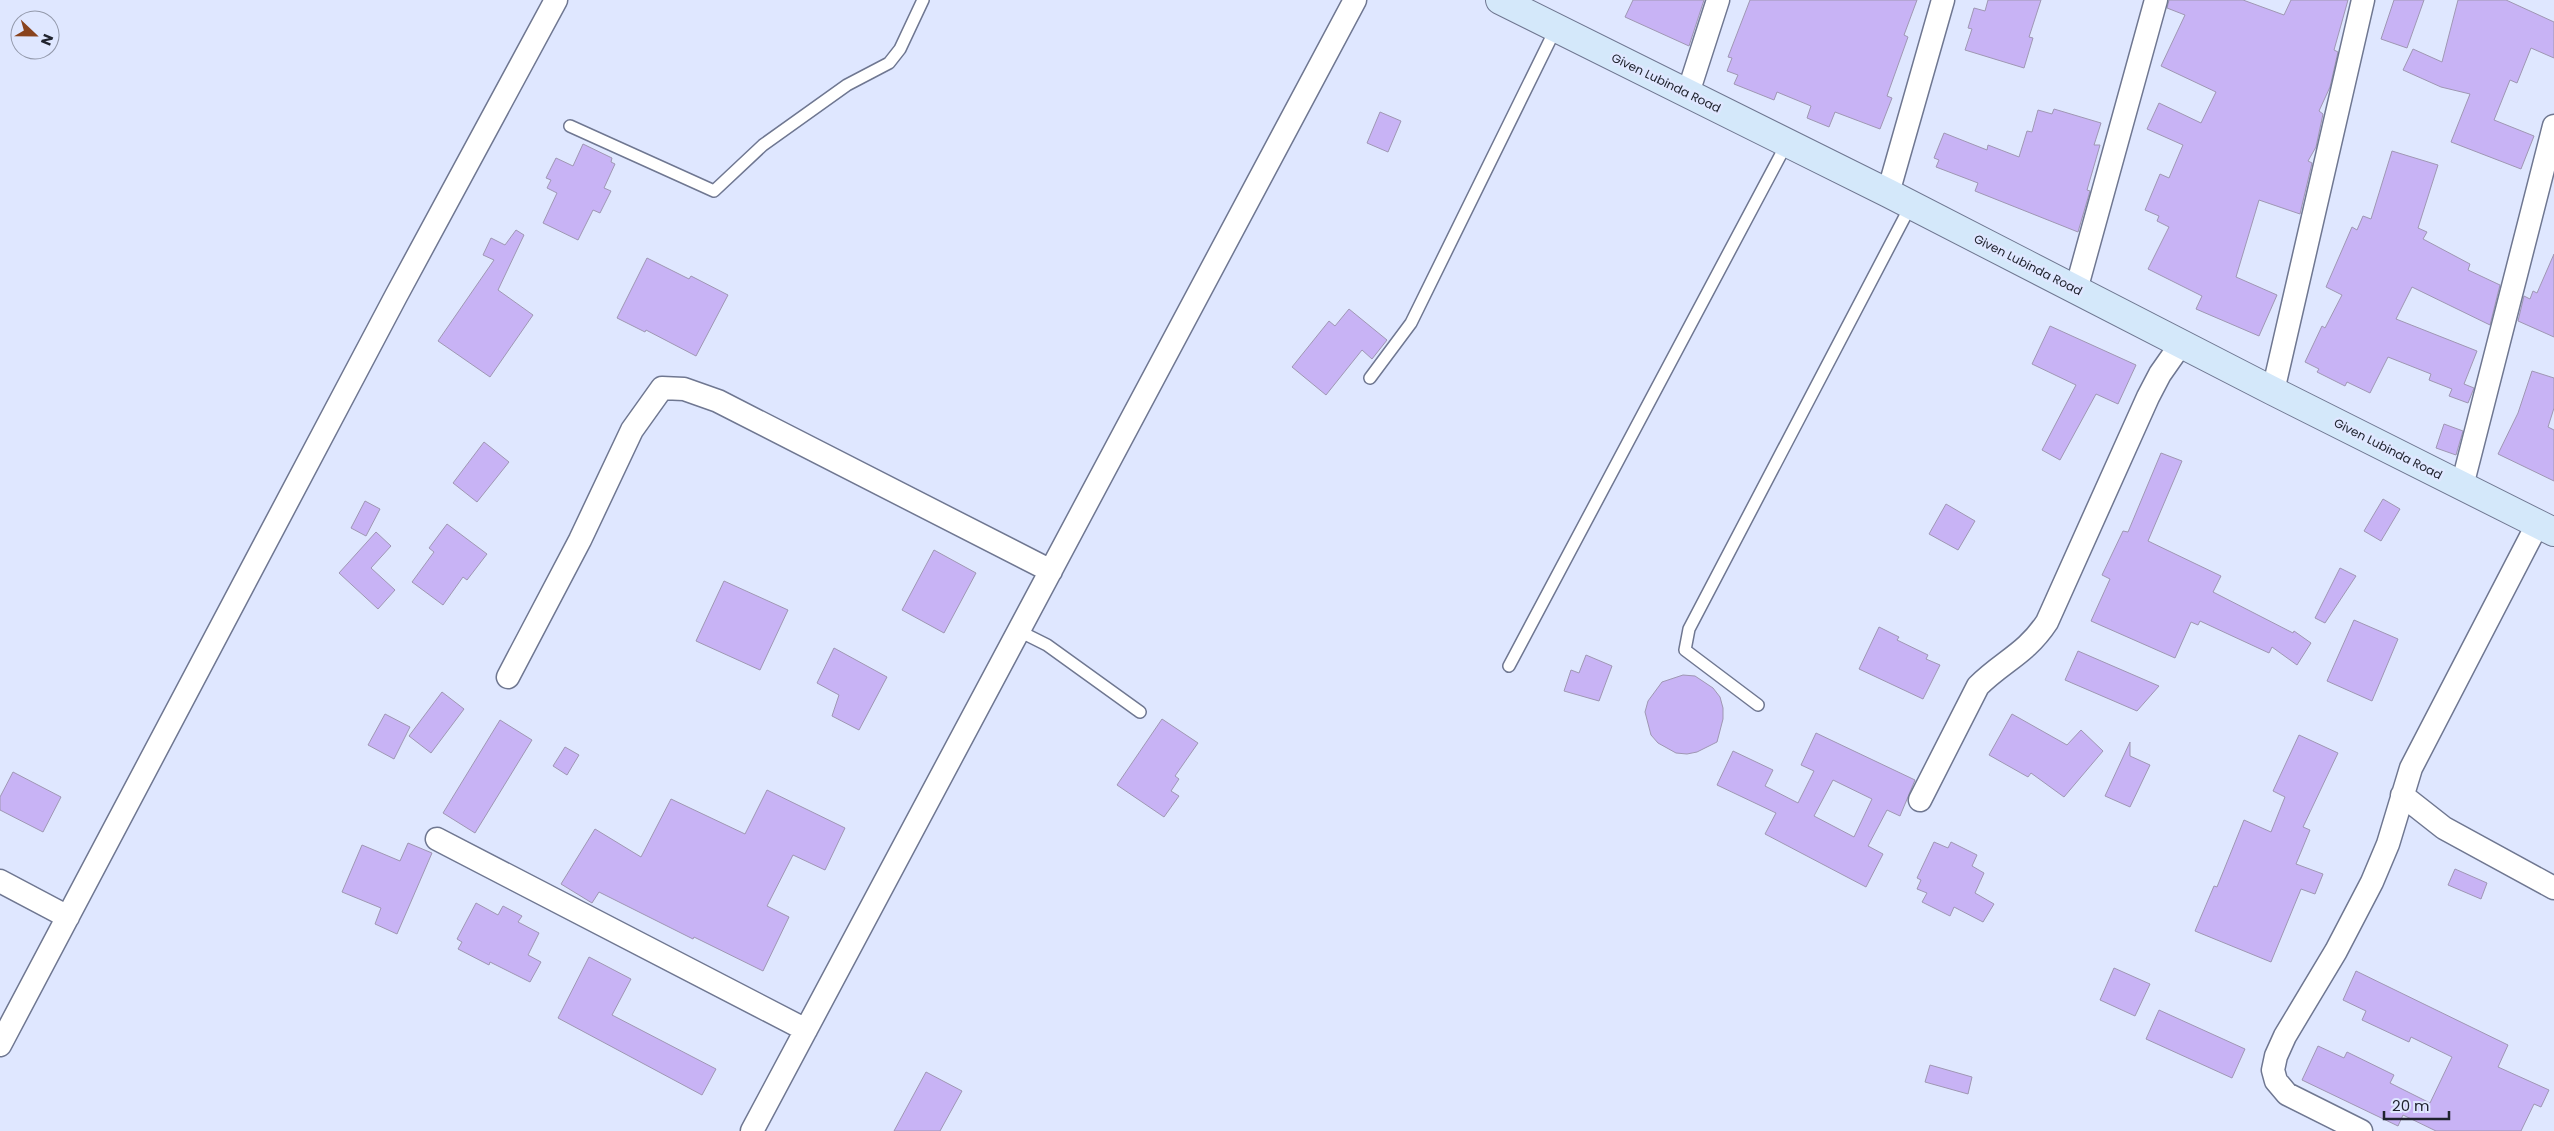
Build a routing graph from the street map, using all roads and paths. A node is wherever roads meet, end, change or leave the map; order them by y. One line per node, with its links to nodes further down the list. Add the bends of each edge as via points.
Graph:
1 (556, 0): 32 (street)
2 (923, 0): 11 (lane, via 900,49 889,63 848,85 763,145 714,191)
3 (1355, 0): 21 (street)
4 (1500, 0): 9 (street, Given Lubinda Road)
5 (1718, 0): 10 (street)
6 (1943, 0): 14 (street)
7 (2156, 0): 15 (street)
8 (2363, 0): 18 (street)
9 (1556, 28): 10 (street, Given Lubinda Road); 17 (lane, via 1411,323)
10 (1688, 94): 13 (street, Given Lubinda Road)
11 (570, 126)
12 (2554, 126): 19 (street)
13 (1787, 143): 14 (street, Given Lubinda Road); 23 (lane)
14 (1900, 199): 15 (street, Given Lubinda Road); 25 (lane, via 1689,629 1685,650)
15 (2076, 290): 16 (street, Given Lubinda Road)
16 (2181, 344): 18 (street, Given Lubinda Road); 28 (street, via 2148,397 2047,622 2035,641 1978,686)
17 (1370, 378)
18 (2273, 391): 19 (street, Given Lubinda Road)
19 (2462, 486): 20 (street, Given Lubinda Road)
20 (2546, 527): 27 (street, via 2425,738)
21 (1051, 571): 22 (street); 24 (street, via 718,401 684,389 662,388 632,430 580,540)
22 (1019, 631): 26 (lane, via 1047,645); 33 (street)
23 (1509, 666)
24 (508, 677)
25 (1758, 705)
26 (1140, 712)
27 (2402, 795): 31 (street, via 2444,828); 36 (street, via 2388,844 2372,882 2336,951 2285,1036 2273,1070 2276,1081 2288,1094)
28 (1920, 800)
29 (437, 839): 33 (street)
30 (0, 880): 32 (street)
31 (2554, 888)
32 (68, 917): 34 (street)
33 (806, 1030): 35 (street)
34 (0, 1045)
35 (752, 1131)
36 (2361, 1131)

